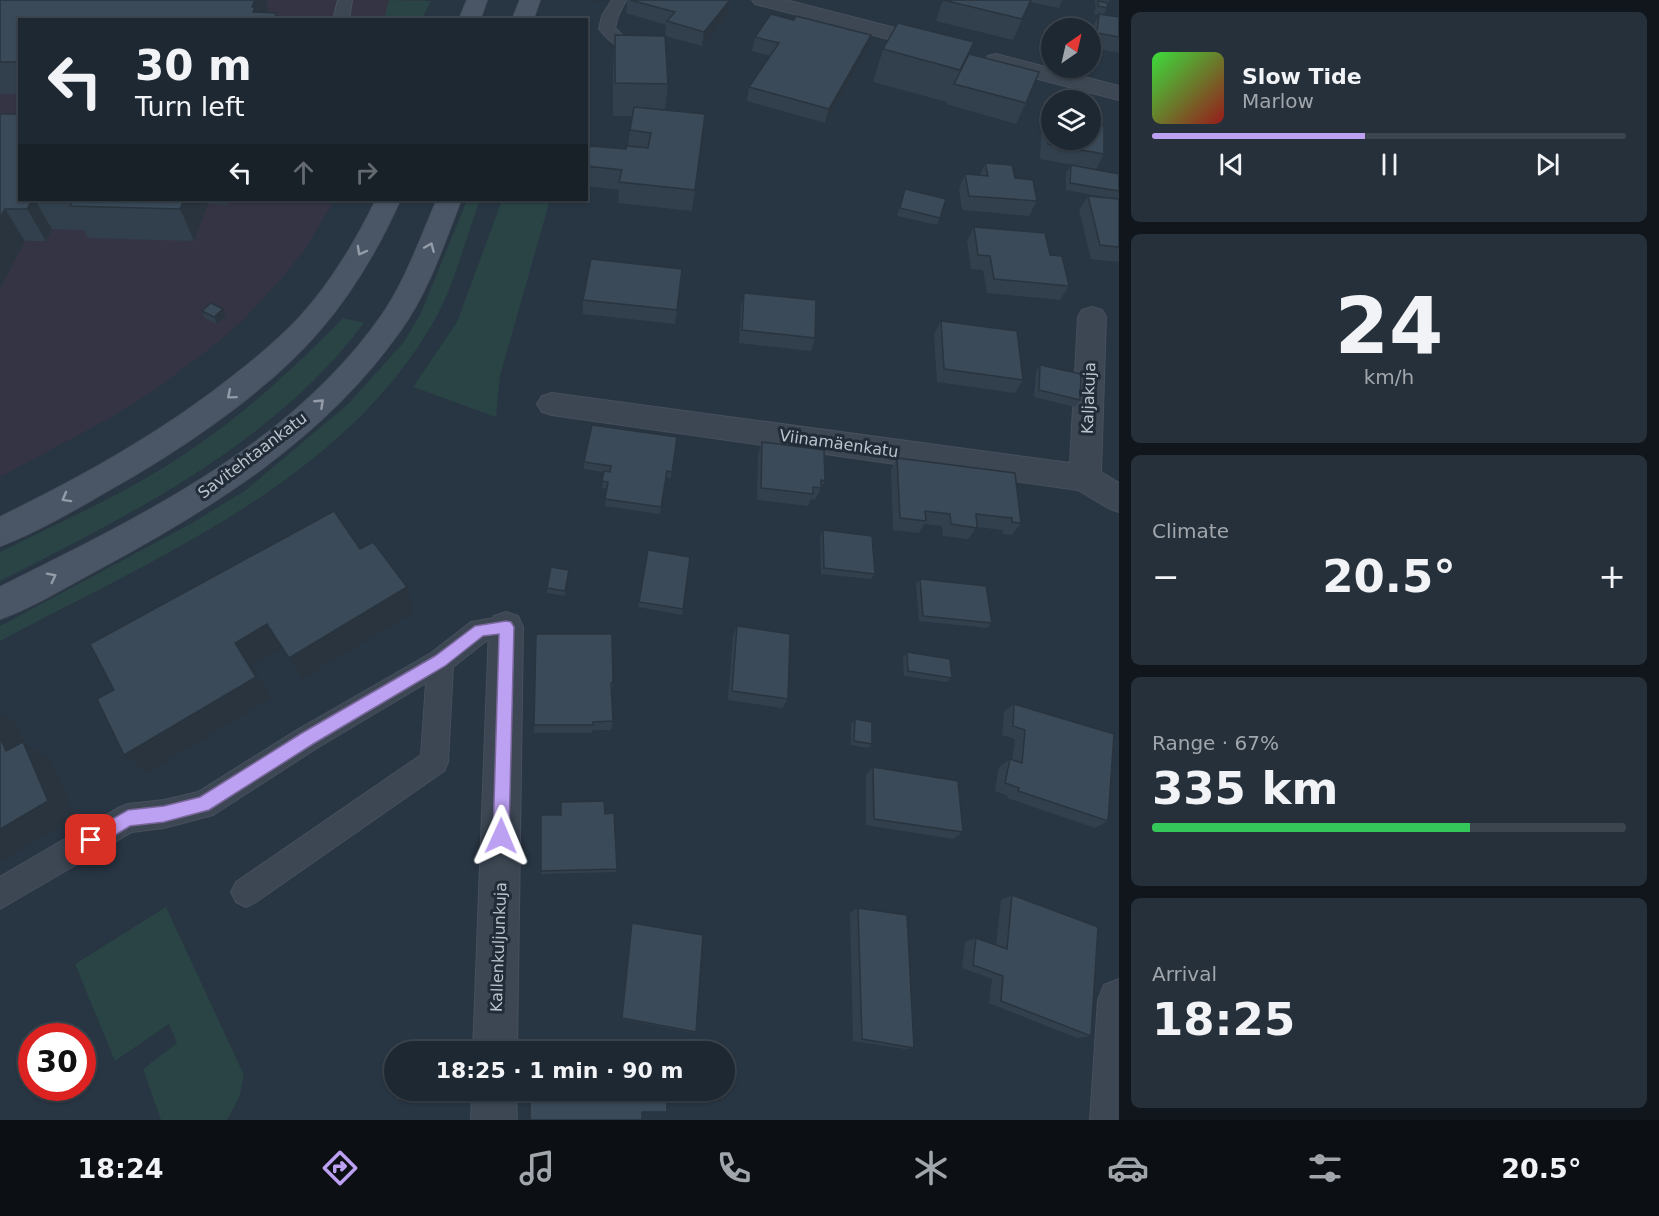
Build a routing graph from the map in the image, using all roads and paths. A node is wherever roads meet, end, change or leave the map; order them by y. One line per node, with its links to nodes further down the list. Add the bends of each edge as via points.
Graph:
1 (345, 0): 6 (lane)
2 (477, 0): 7 (main road)
3 (530, 0): 8 (main road)
4 (619, 0): 9 (lane, via 607,29 621,44)
5 (762, 0): 10 (street)
6 (341, 18)
7 (470, 18)
8 (523, 18)
9 (656, 54)
10 (1119, 93)
11 (387, 201): 17 (main road, one-way to 17, via 333,296 307,327 219,406 109,475)
12 (449, 201): 18 (main road, Savitehtaankatu, one-way to 12, via 181,507 283,436 321,402 366,356 392,321 421,267)
13 (1092, 317): 15 (street, Kaljakuja)
14 (552, 404): 15 (street, Viinamäenkatu)
15 (1085, 478): 16 (street, Viinamäenkatu)
16 (1119, 499)
17 (0, 532)
18 (0, 604)
19 (506, 627): 20 (lane, via 480,630); 25 (street, Kallenkuljunkuja)
20 (440, 661): 21 (lane, via 434,762); 22 (lane, via 203,805 128,818)
21 (246, 891)
22 (0, 894)
23 (1119, 1000): 24 (street)
24 (1119, 1009): 28 (street)
25 (495, 1041)
26 (494, 1101): 27 (street)
27 (494, 1120)
28 (1113, 1120)

